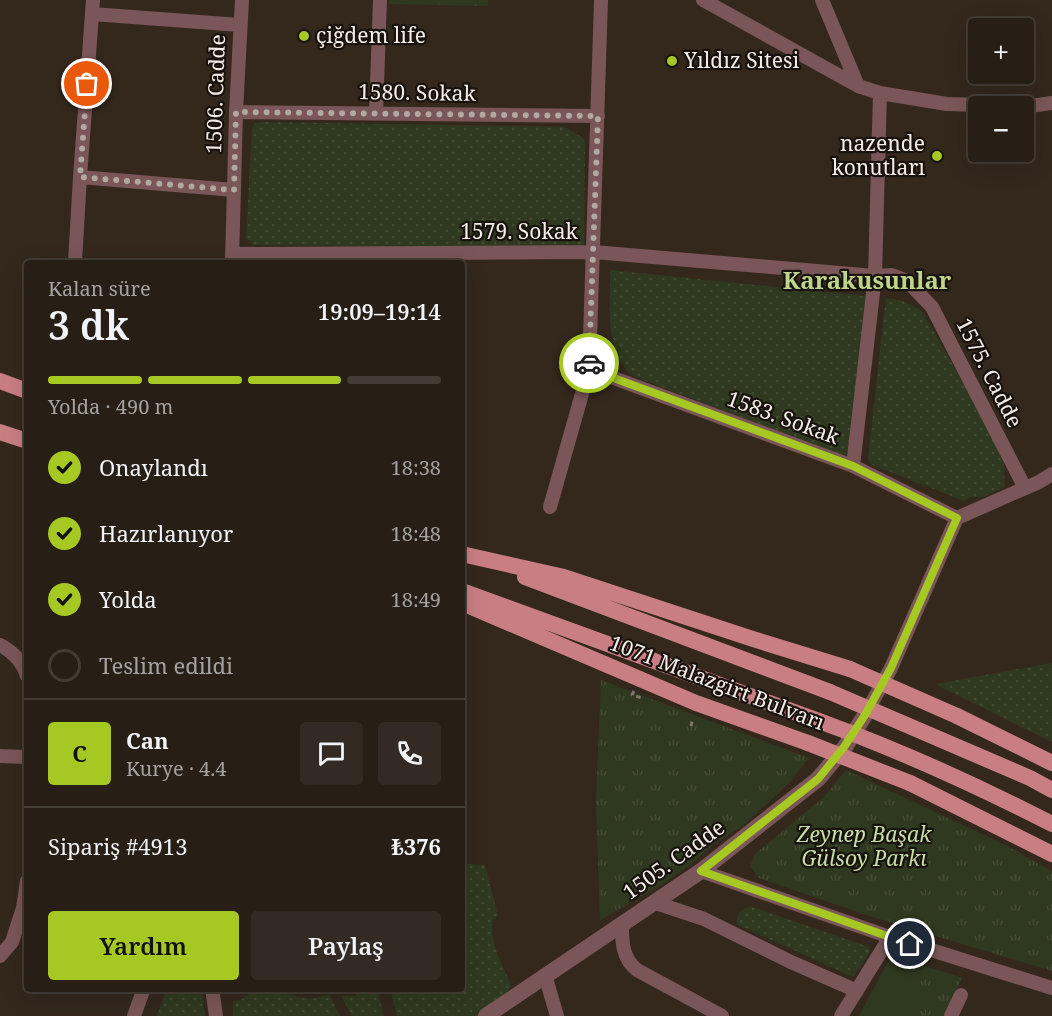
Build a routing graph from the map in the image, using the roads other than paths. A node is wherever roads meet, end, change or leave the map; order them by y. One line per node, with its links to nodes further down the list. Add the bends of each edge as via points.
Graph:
1 (242, 0): 7 (street, 1506. Cadde)
2 (380, 0): 14 (street)
3 (601, 0): 15 (street)
4 (703, 0): 8 (street)
5 (822, 0): 8 (street)
6 (93, 7): 7 (street); 16 (street)
7 (240, 25): 13 (street, 1506. Cadde)
8 (858, 86): 9 (street)
9 (880, 93): 11 (street); 21 (street)
10 (1052, 103): 12 (street)
11 (968, 105)
12 (1034, 105)
13 (236, 112): 14 (street, 1580. Sokak); 17 (street, 1506. Cadde)
14 (376, 113): 15 (street, 1580. Sokak)
15 (598, 116): 18 (street)
16 (80, 177): 17 (street); 20 (street)
17 (234, 190): 19 (street, 1506. Cadde)
18 (594, 252): 19 (street, 1579. Sokak); 21 (street, 1579. Sokak); 22 (street)
19 (233, 258)
20 (75, 260)
21 (875, 276): 27 (street); 29 (street, 1575. Cadde, via 892,275 907,281 932,307)
22 (589, 369): 27 (street, 1583. Sokak); 30 (street)
23 (0, 381): 24 (main road)
24 (24, 390)
25 (0, 432): 26 (main road)
26 (24, 440)
27 (853, 466): 31 (street, 1583. Sokak)
28 (1052, 474): 29 (street)
29 (1024, 488): 31 (street)
30 (550, 507)
31 (957, 518): 38 (street, via 891,668)
32 (465, 554): 41 (main road, 1071 Malazgirt Bulvarı, bridge, via 564,577 850,669)
33 (465, 554): 42 (main road, 1071 Malazgirt Bulvarı, bridge, via 830,692 1030,777)
34 (465, 592): 43 (main road, 1071 Malazgirt Bulvarı, bridge, via 872,740 980,787)
35 (465, 604): 44 (main road, 1071 Malazgirt Bulvarı, bridge, via 696,703 910,783)
36 (0, 645): 37 (street)
37 (24, 667)
38 (865, 715): 45 (street, 1505. Cadde, via 818,779)
39 (0, 756): 40 (street)
40 (24, 757)
41 (1052, 763)
42 (1052, 790)
43 (1052, 824)
44 (1052, 854)
45 (701, 871): 47 (street, 1505. Cadde); 49 (street)
46 (24, 897): 50 (street, via 12,942)
47 (656, 903): 48 (street, 1505. Cadde); 53 (street, via 704,919)
48 (622, 924): 51 (street, 1505. Cadde); 61 (street, via 629,964)
49 (890, 937): 52 (street); 53 (street)
50 (0, 956)
51 (545, 975): 59 (street, 1505. Cadde); 60 (street)
52 (1052, 988)
53 (857, 991): 62 (street)
54 (143, 992): 57 (street)
55 (213, 992): 58 (street)
56 (961, 995): 63 (street)
57 (134, 1016)
58 (216, 1016)
59 (486, 1016)
60 (557, 1016)
61 (722, 1016)
62 (841, 1016)
63 (951, 1016)

